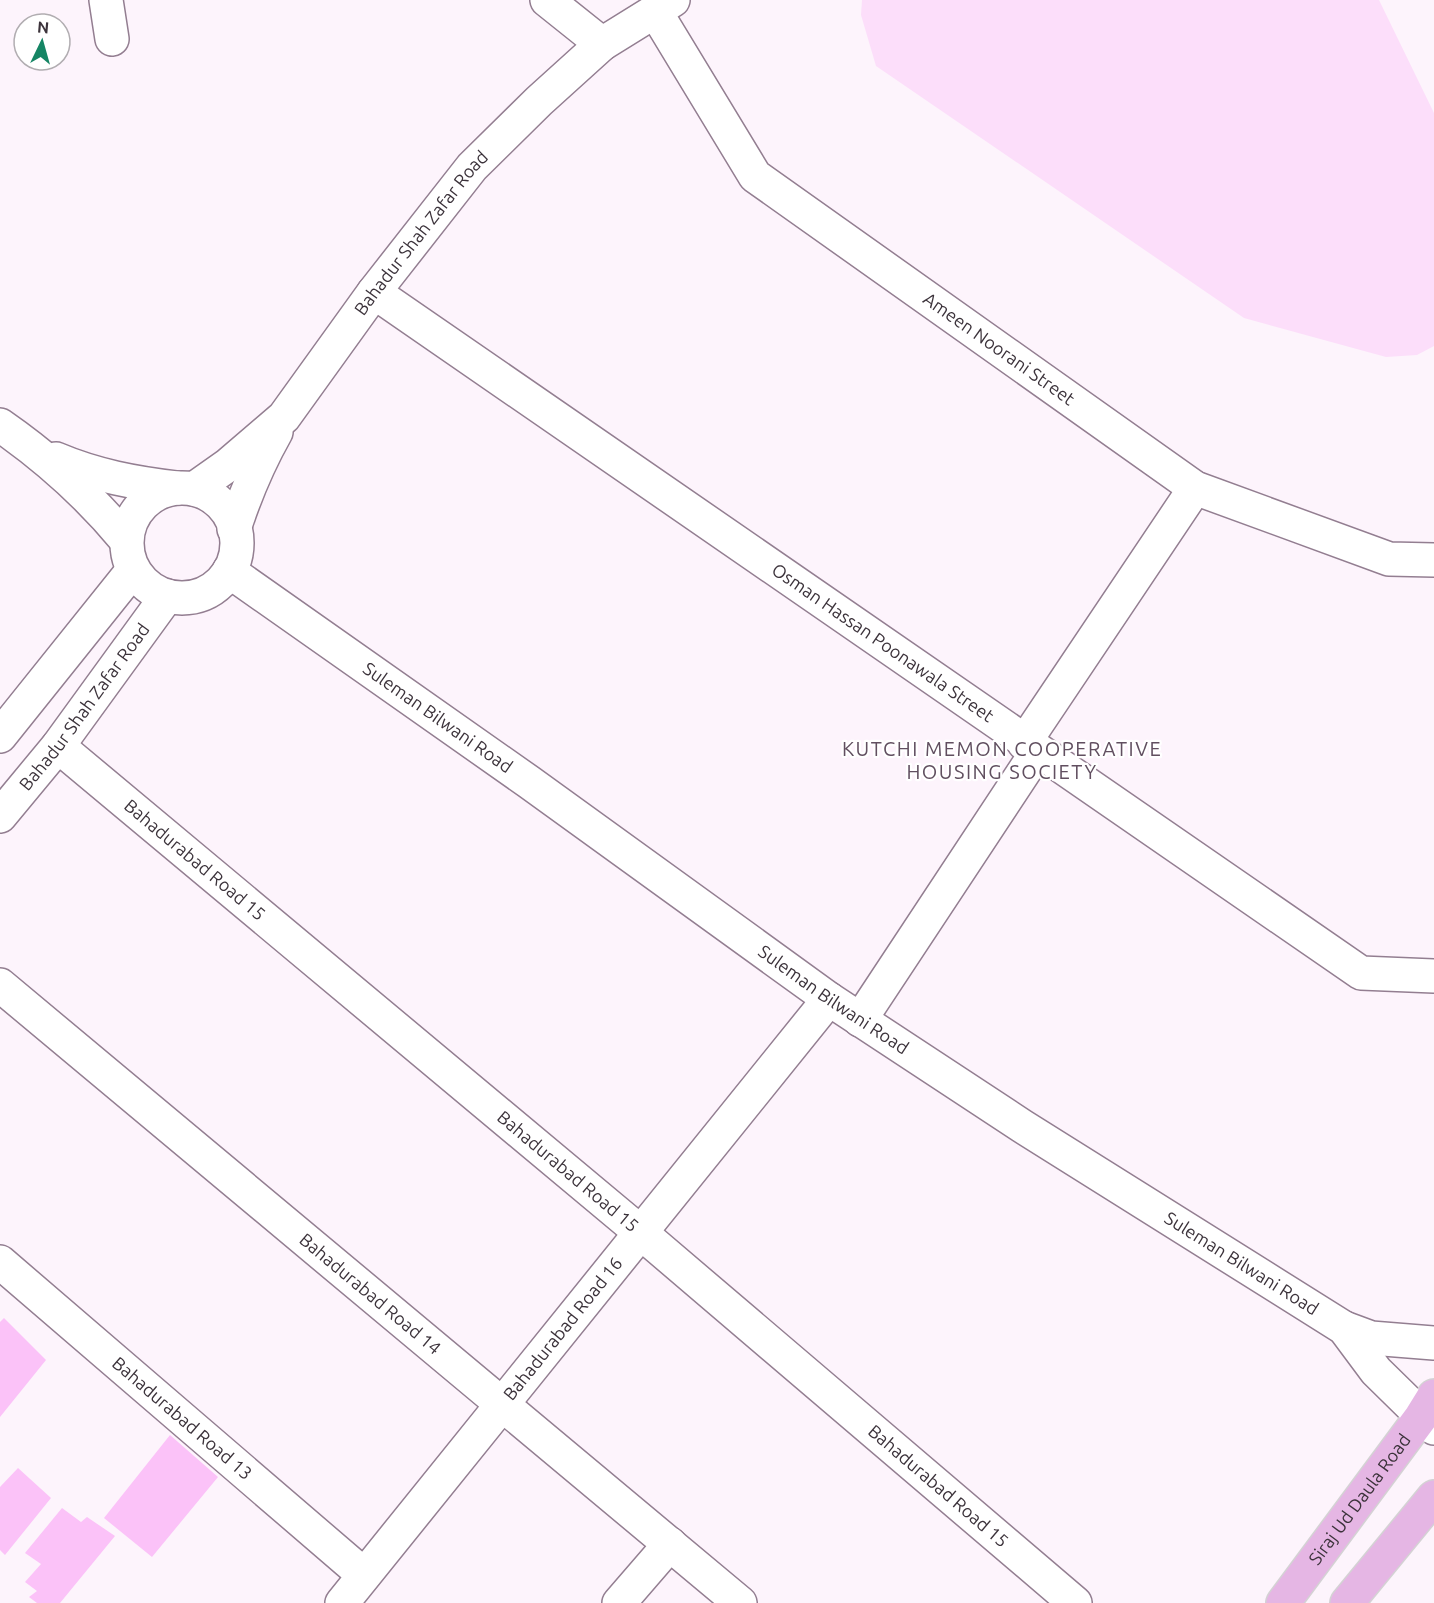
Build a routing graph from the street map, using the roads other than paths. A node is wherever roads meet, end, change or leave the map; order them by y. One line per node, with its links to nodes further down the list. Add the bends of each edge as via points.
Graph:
1 (106, 0): 4 (street)
2 (547, 0): 5 (street)
3 (664, 6): 5 (street, Bahadur Shah Zafar Road); 10 (street, Ameen Noorani Street, via 755,176)
4 (112, 39)
5 (602, 44): 6 (street, Bahadur Shah Zafar Road, via 472,167)
6 (374, 292): 7 (street, Bahadur Shah Zafar Road); 19 (street, Osman Hassan Poonawala Street)
7 (284, 417): 11 (street, Bahadur Shah Zafar Road, via 228,465); 12 (street, via 264,453)
8 (0, 425): 9 (street)
9 (28, 444): 11 (street, via 85,471); 13 (street, via 80,489)
10 (1195, 488): 14 (street, Ameen Noorani Street, via 1389,559); 19 (street)
11 (186, 489): 12 (street, via 220,504); 13 (street, via 159,493 143,503 132,519)
12 (234, 529): 15 (street, via 237,543)
13 (130, 555): 16 (street, via 148,586); 17 (street)
14 (1434, 560)
15 (229, 571): 16 (street, via 205,593 189,598); 23 (street, Suleman Bilwani Road)
16 (167, 596): 18 (street, Bahadur Shah Zafar Road)
17 (0, 736)
18 (58, 746): 20 (street, Bahadur Shah Zafar Road); 25 (street, Bahadurabad Road 15)
19 (1031, 747): 21 (street, Osman Hassan Poonawala Street, via 1361,973); 24 (street)
20 (4, 802)
21 (1434, 976)
22 (0, 985): 29 (street, Bahadurabad Road 14)
23 (829, 999): 24 (street, Suleman Bilwani Road); 25 (street, Bahadurabad Road 16)
24 (861, 1020): 27 (street, Suleman Bilwani Road)
25 (640, 1232): 29 (street, Bahadurabad Road 16); 37 (street, Bahadurabad Road 15)
26 (0, 1262): 33 (street, Bahadurabad Road 13)
27 (1344, 1328): 28 (street, via 1371,1338); 30 (street, Suleman Bilwani Road, via 1376,1371)
28 (1434, 1343)
29 (502, 1404): 32 (street, Bahadurabad Road 14); 33 (street, Bahadurabad Road 16)
30 (1430, 1413): 38 (main road, Siraj Ud Daula Road)
31 (1434, 1497): 39 (main road)
32 (670, 1544): 35 (street); 36 (street, Bahadurabad Road 14)
33 (364, 1575): 34 (street, Bahadurabad Road 16)
34 (342, 1603)
35 (619, 1603)
36 (740, 1603)
37 (1075, 1603)
38 (1283, 1603)
39 (1347, 1603)

